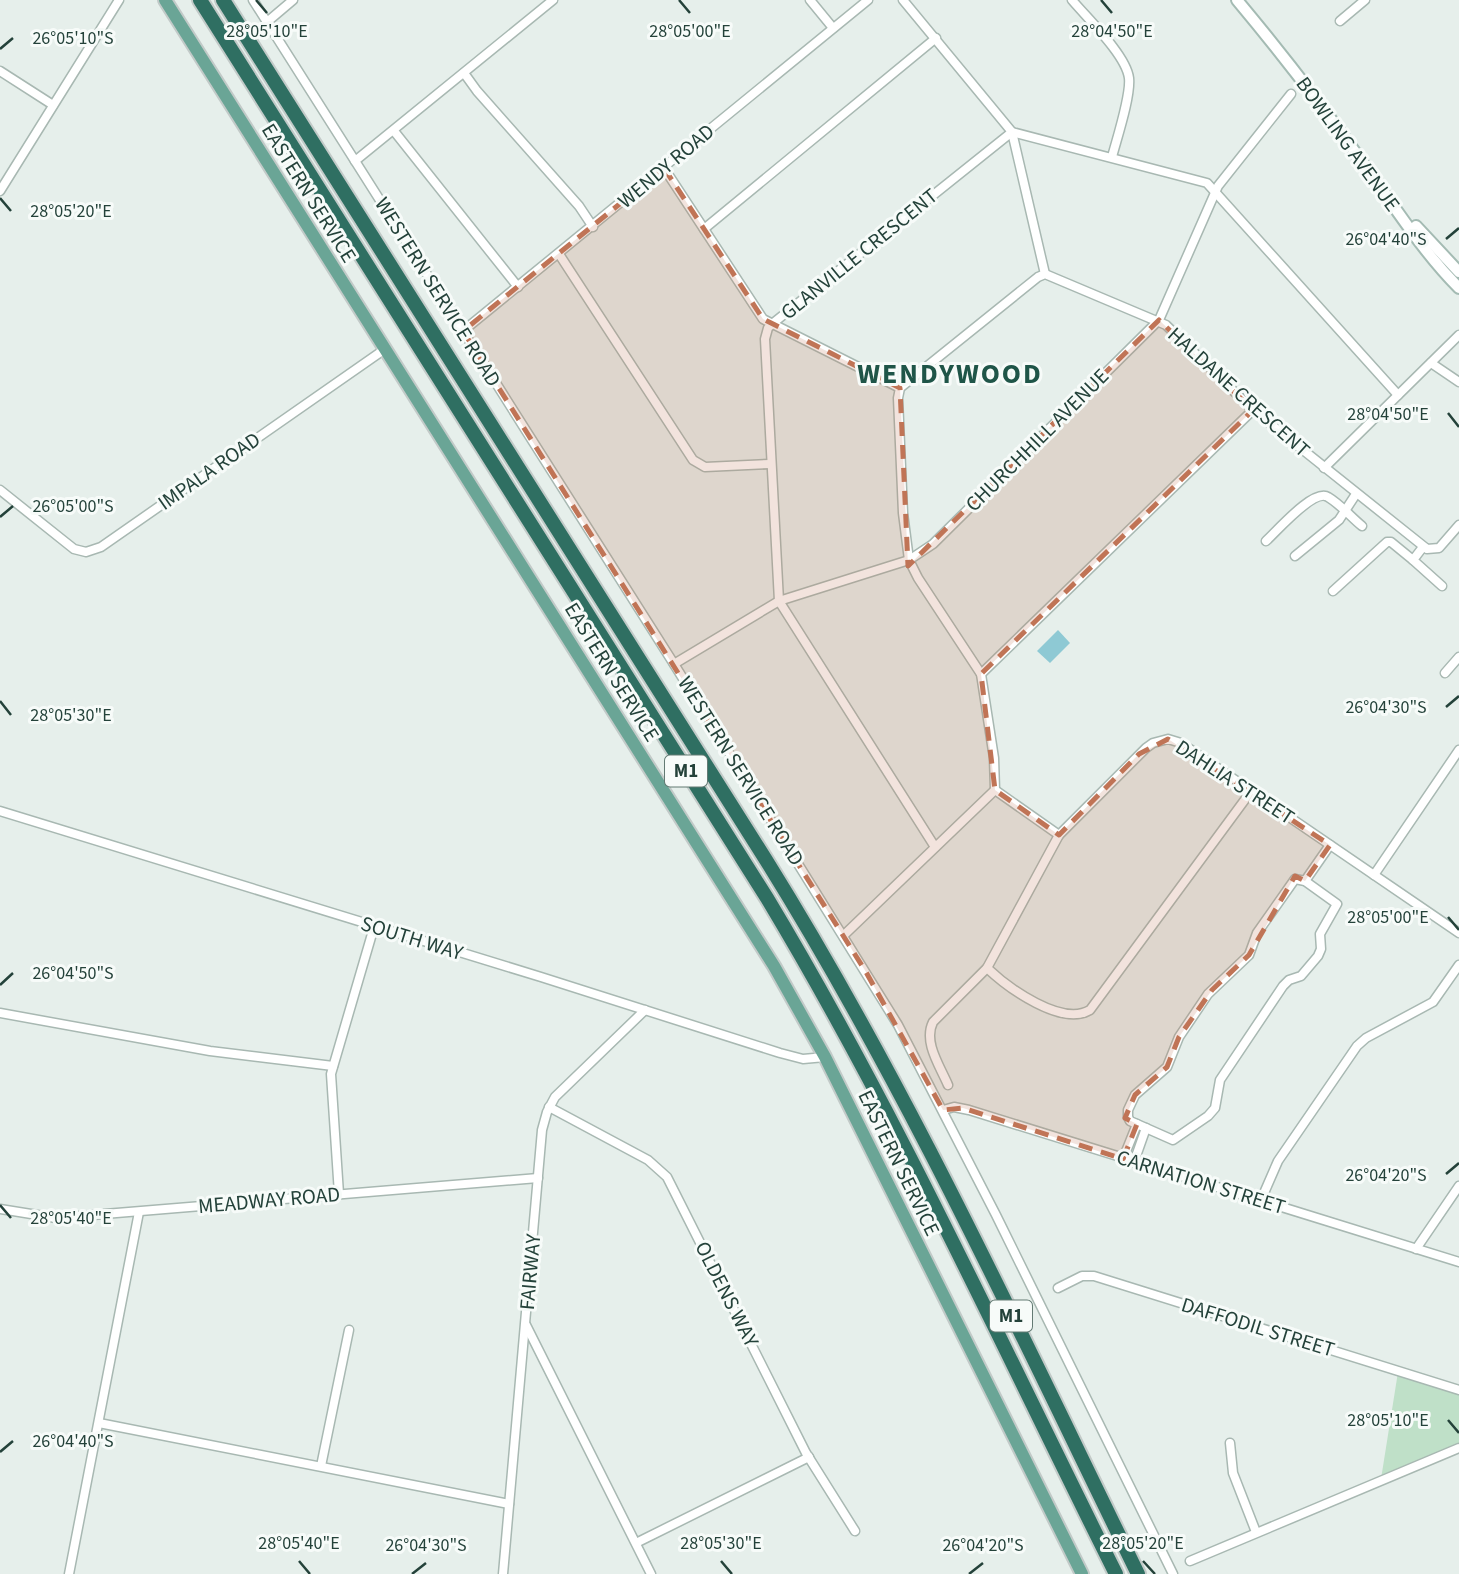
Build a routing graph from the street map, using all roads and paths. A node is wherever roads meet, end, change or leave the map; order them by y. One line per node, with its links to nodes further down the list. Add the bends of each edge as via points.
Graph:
1 (119, 0): 22 (street)
2 (164, 0): 41 (main road, EASTERN SERVICE)
3 (200, 0): 117 (highway, M1, via 819,986 865,1069)
4 (223, 0): 118 (highway, M1, via 836,975 914,1119)
5 (253, 0): 16 (street, WESTERN SERVICE ROAD)
6 (293, 0): 16 (street)
7 (553, 0): 20 (street)
8 (810, 0): 17 (street)
9 (868, 0): 17 (street, WENDY ROAD)
10 (903, 0): 18 (street)
11 (1072, 0): 25 (street, via 1127,71 1129,86)
12 (1237, 0): 36 (main road, BOWLING AVENUE)
13 (1246, 0): 33 (main road, BOWLING AVENUE, via 1410,220)
14 (1365, 0): 15 (street)
15 (1340, 21)
16 (267, 22): 26 (street, WESTERN SERVICE ROAD)
17 (833, 28): 27 (street, WENDY ROAD)
18 (936, 38): 24 (street); 31 (street)
19 (0, 71): 22 (street)
20 (464, 73): 23 (street); 30 (street)
21 (1291, 94): 28 (street, CHURCHHILL AVENUE)
22 (53, 105): 29 (street)
23 (394, 131): 26 (street); 35 (street)
24 (1012, 132): 25 (street); 34 (street); 38 (street, GLANVILLE CRESCENT)
25 (1112, 158): 28 (street, via 1205,182)
26 (355, 161): 39 (street, WESTERN SERVICE ROAD)
27 (664, 168): 30 (street, WENDY ROAD); 31 (street)
28 (1216, 190): 37 (street, CHURCHHILL AVENUE); 45 (street)
29 (0, 191)
30 (593, 227): 32 (street, WENDY ROAD)
31 (704, 229): 38 (street, via 753,307)
32 (559, 254): 35 (street, WENDY ROAD); 47 (street, via 693,460 705,467)
33 (1459, 272)
34 (1045, 274): 37 (street, HALDANE CRESCENT); 44 (street)
35 (518, 287): 39 (street, WENDY ROAD)
36 (1459, 288)
37 (1159, 320): 46 (street, HALDANE CRESCENT); 57 (street, CHURCHHILL AVENUE, via 933,544)
38 (772, 324): 44 (street); 47 (street, GLANVILLE CRESCENT, via 765,339)
39 (463, 331): 63 (street, WESTERN SERVICE ROAD)
40 (1459, 335): 42 (street)
41 (385, 349): 49 (street, IMPALA ROAD, via 90,552 74,549); 82 (main road, EASTERN SERVICE, via 736,905)
42 (1431, 363): 43 (street); 45 (street)
43 (1459, 382)
44 (900, 388): 57 (street, via 901,483)
45 (1398, 395): 48 (street)
46 (1253, 410): 48 (street, HALDANE CRESCENT); 65 (street)
47 (770, 464): 61 (street, GLANVILLE CRESCENT)
48 (1324, 468): 50 (street, HALDANE CRESCENT)
49 (0, 490)
50 (1356, 494): 51 (street); 55 (street, HALDANE CRESCENT)
51 (1345, 512): 53 (street); 54 (street, via 1327,496 1314,497); 56 (street)
52 (1459, 525): 55 (street, HALDANE CRESCENT, via 1441,547)
53 (1362, 526)
54 (1266, 541)
55 (1423, 547): 58 (street)
56 (1295, 556)
57 (909, 560): 61 (street, CHURCHHILL AVENUE); 65 (street)
58 (1413, 560): 59 (street); 60 (street, via 1387,542)
59 (1442, 586)
60 (1332, 591)
61 (779, 601): 63 (street, CHURCHHILL AVENUE); 72 (street, GLANVILLE CRESCENT)
62 (1459, 657): 64 (street)
63 (674, 664): 77 (street, WESTERN SERVICE ROAD)
64 (1445, 673)
65 (981, 674): 67 (street)
66 (1459, 750): 73 (street)
67 (995, 790): 70 (street); 72 (street)
68 (1252, 790): 70 (street, DAHLIA STREET, via 1181,743 1160,740 1139,754); 71 (street, DAHLIA STREET); 79 (street, via 1090,1010 1072,1015 1041,1004 1008,987)
69 (0, 811): 75 (street, SOUTH WAY)
70 (1059, 835): 79 (street, DAHLIA STREET)
71 (1331, 845): 73 (street, DAHLIA STREET); 74 (street)
72 (935, 847): 77 (street)
73 (1374, 875): 76 (street, DAHLIA STREET)
74 (1305, 881): 87 (street, via 1290,883 1257,933 1249,955 1212,990 1179,1037 1167,1067 1135,1095 1127,1114); 88 (street, via 1338,904 1320,935 1318,956 1301,976 1283,986 1220,1080 1217,1103 1208,1116 1175,1140)
75 (374, 927): 80 (street, SOUTH WAY); 83 (street)
76 (1459, 933)
77 (844, 935): 86 (street, WESTERN SERVICE ROAD)
78 (1459, 965): 94 (street, via 1433,1002 1366,1038 1352,1051 1278,1161)
79 (988, 968): 84 (street, DAHLIA STREET, via 930,1026 930,1041)
80 (645, 1010): 82 (street, SOUTH WAY, via 794,1057); 85 (street, FAIRWAY)
81 (0, 1013): 83 (street, via 210,1051)
82 (825, 1057): 116 (main road, EASTERN SERVICE)
83 (333, 1066): 93 (street)
84 (948, 1085)
85 (549, 1107): 91 (street, FAIRWAY); 106 (street, OLDENS WAY, via 648,1160 667,1177)
86 (943, 1110): 89 (street, CARNATION STREET, via 969,1110); 119 (street, WESTERN SERVICE ROAD)
87 (1137, 1124): 88 (street); 89 (street)
88 (1146, 1128): 90 (street)
89 (1124, 1159): 90 (street, CARNATION STREET)
90 (1134, 1162): 94 (street, CARNATION STREET)
91 (538, 1178): 93 (street, MEADWAY ROAD); 100 (street, FAIRWAY)
92 (1459, 1186): 97 (street)
93 (339, 1194): 96 (street, MEADWAY ROAD)
94 (1261, 1200): 97 (street, CARNATION STREET)
95 (0, 1209): 96 (street, MEADWAY ROAD, via 48,1218)
96 (139, 1212): 103 (street)
97 (1416, 1249): 98 (street, CARNATION STREET)
98 (1459, 1262)
99 (1058, 1288): 102 (street, DAFFODIL STREET, via 1082,1276 1094,1276)
100 (526, 1325): 108 (street, FAIRWAY); 111 (street)
101 (349, 1330): 107 (street)
102 (1459, 1390)
103 (99, 1423): 107 (street); 113 (street)
104 (1230, 1443): 110 (street, via 1233,1473)
105 (1459, 1448): 110 (street)
106 (809, 1457): 109 (street, OLDENS WAY); 111 (street)
107 (321, 1466): 108 (street)
108 (509, 1504): 114 (street, FAIRWAY)
109 (855, 1531)
110 (1256, 1532): 112 (street)
111 (636, 1543): 115 (street)
112 (1190, 1561)
113 (69, 1574)
114 (503, 1574)
115 (652, 1574)
116 (1082, 1574)
117 (1116, 1574)
118 (1138, 1574)
119 (1173, 1574)

